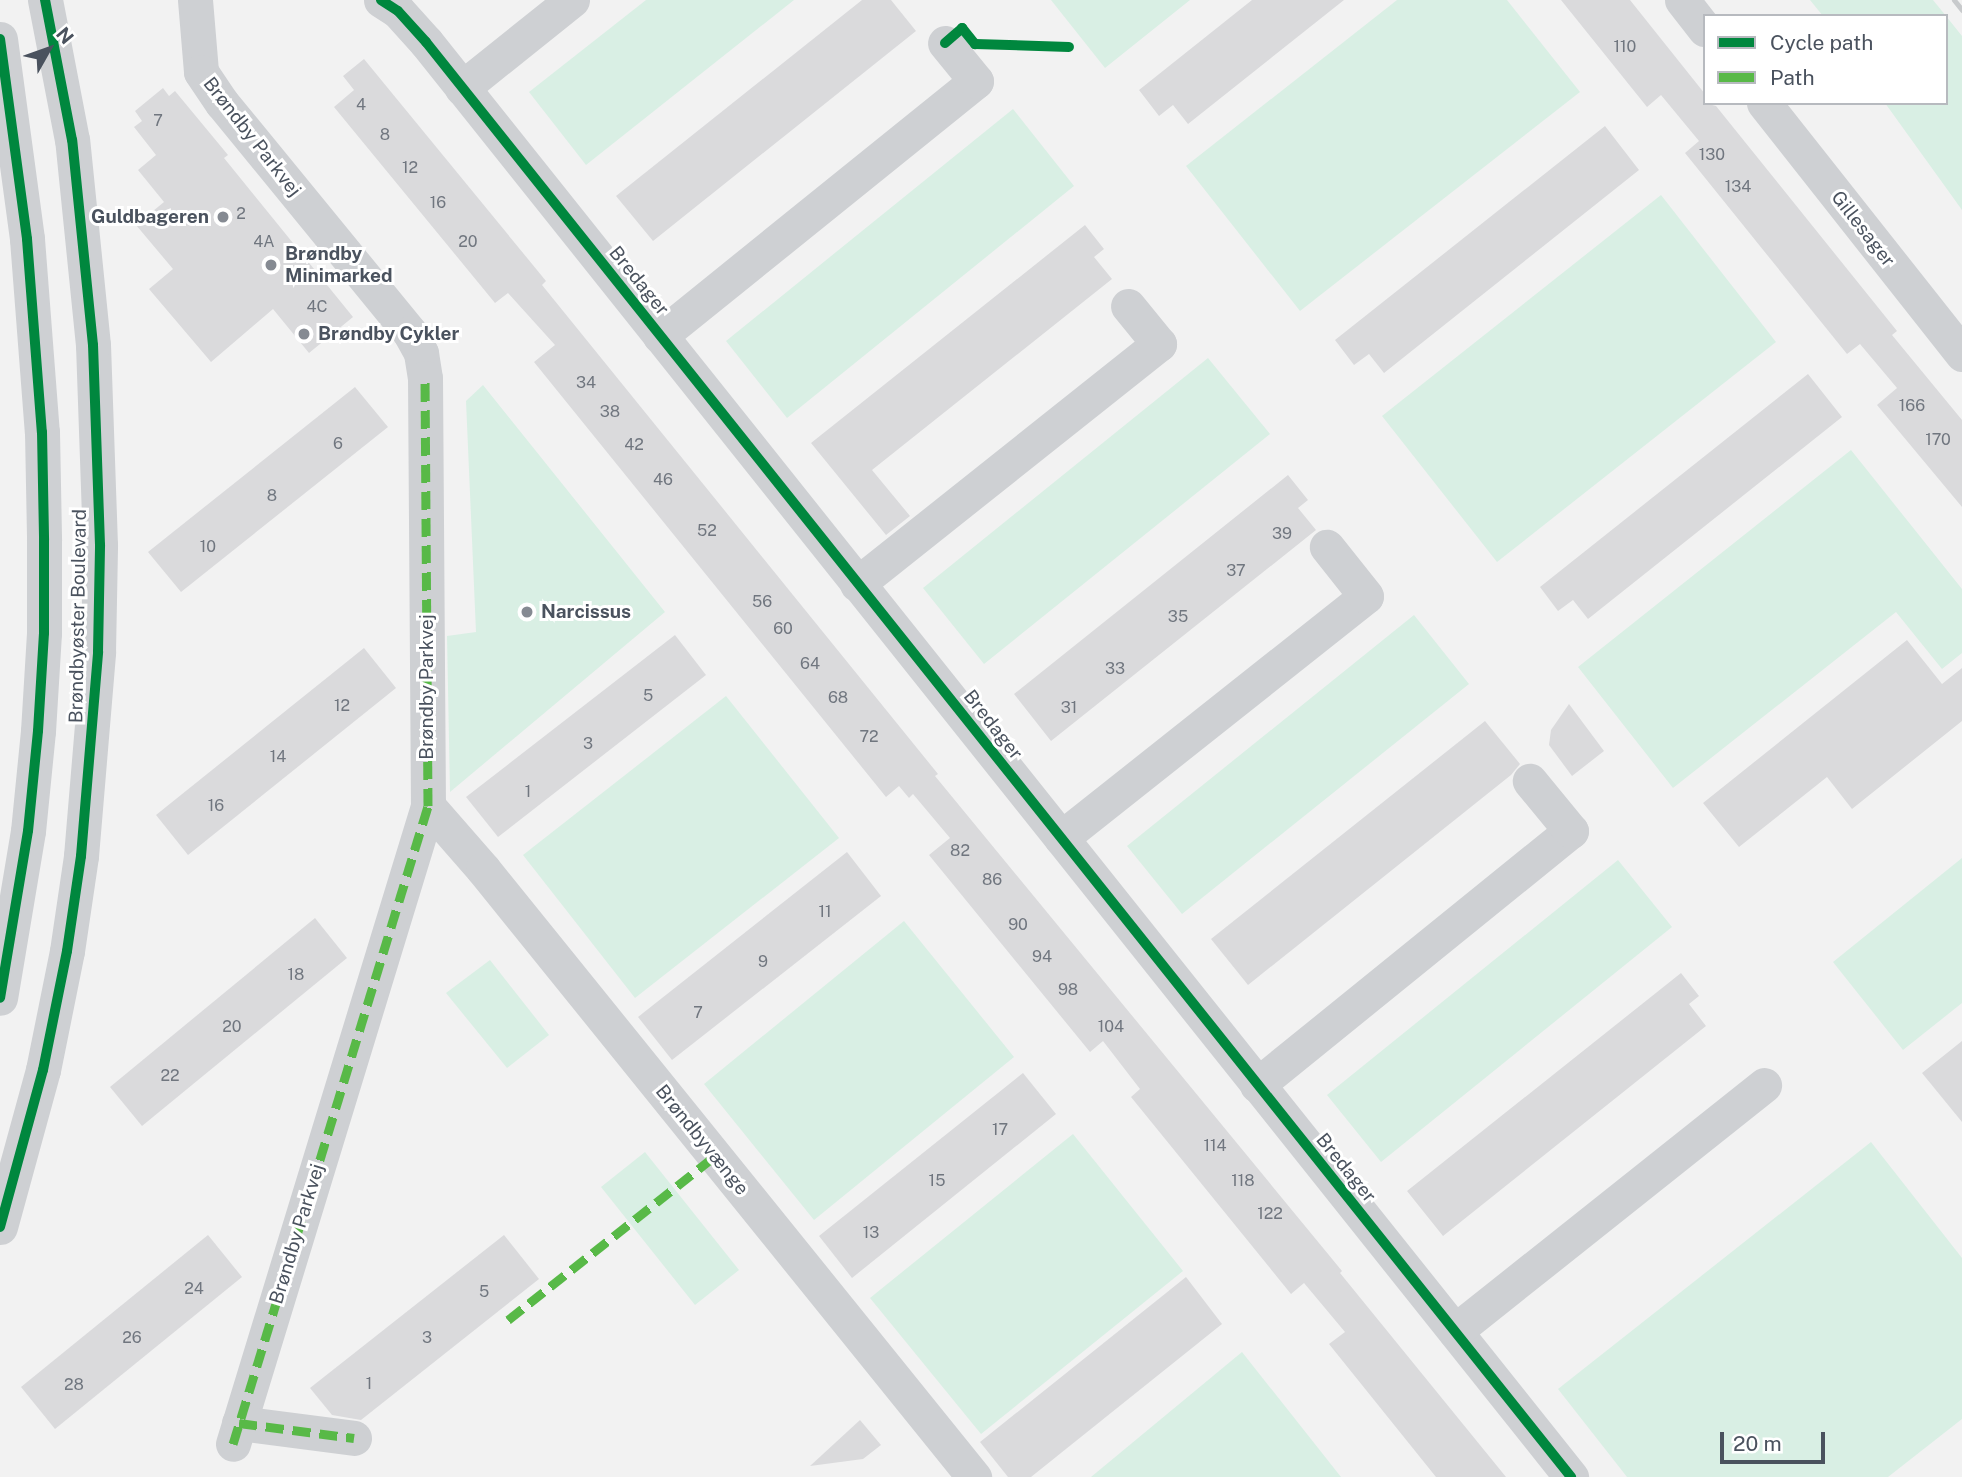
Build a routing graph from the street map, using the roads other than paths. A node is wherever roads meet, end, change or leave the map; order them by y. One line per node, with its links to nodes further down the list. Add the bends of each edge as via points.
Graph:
1 (45, 0): 22 (street, Brøndbyøster Boulevard, via 72,140 92,332 99,652 81,856 67,951 43,1070)
2 (195, 0): 17 (street, Brøndby Parkvej, via 201,72 411,333 421,353 425,377)
3 (382, 0): 9 (street, Bredager, via 398,11)
4 (572, 0): 9 (street)
5 (1682, 0): 6 (street)
6 (1703, 26)
7 (0, 39): 19 (street, Brøndbyøster Boulevard, via 27,239 42,432 44,540 38,731)
8 (945, 43): 12 (street, Bredager, via 976,81)
9 (462, 88): 12 (street, Bredager)
10 (1766, 105): 13 (street, Gillesager)
11 (1128, 306): 15 (street, via 1159,344)
12 (660, 336): 15 (street, Bredager)
13 (1962, 354)
14 (1327, 547): 18 (street, via 1366,596)
15 (858, 584): 18 (street, Bredager)
16 (1530, 781): 20 (street, via 1571,831)
17 (428, 806): 24 (street, Brøndby Parkvej, via 236,1434); 25 (street, Brøndbyvænge)
18 (1061, 838): 20 (street, Bredager)
19 (0, 998)
20 (1257, 1085): 23 (street, Bredager)
21 (1764, 1085): 23 (street)
22 (0, 1227)
23 (1455, 1331): 26 (street, Bredager)
24 (354, 1438)
25 (974, 1477)
26 (1571, 1477)

